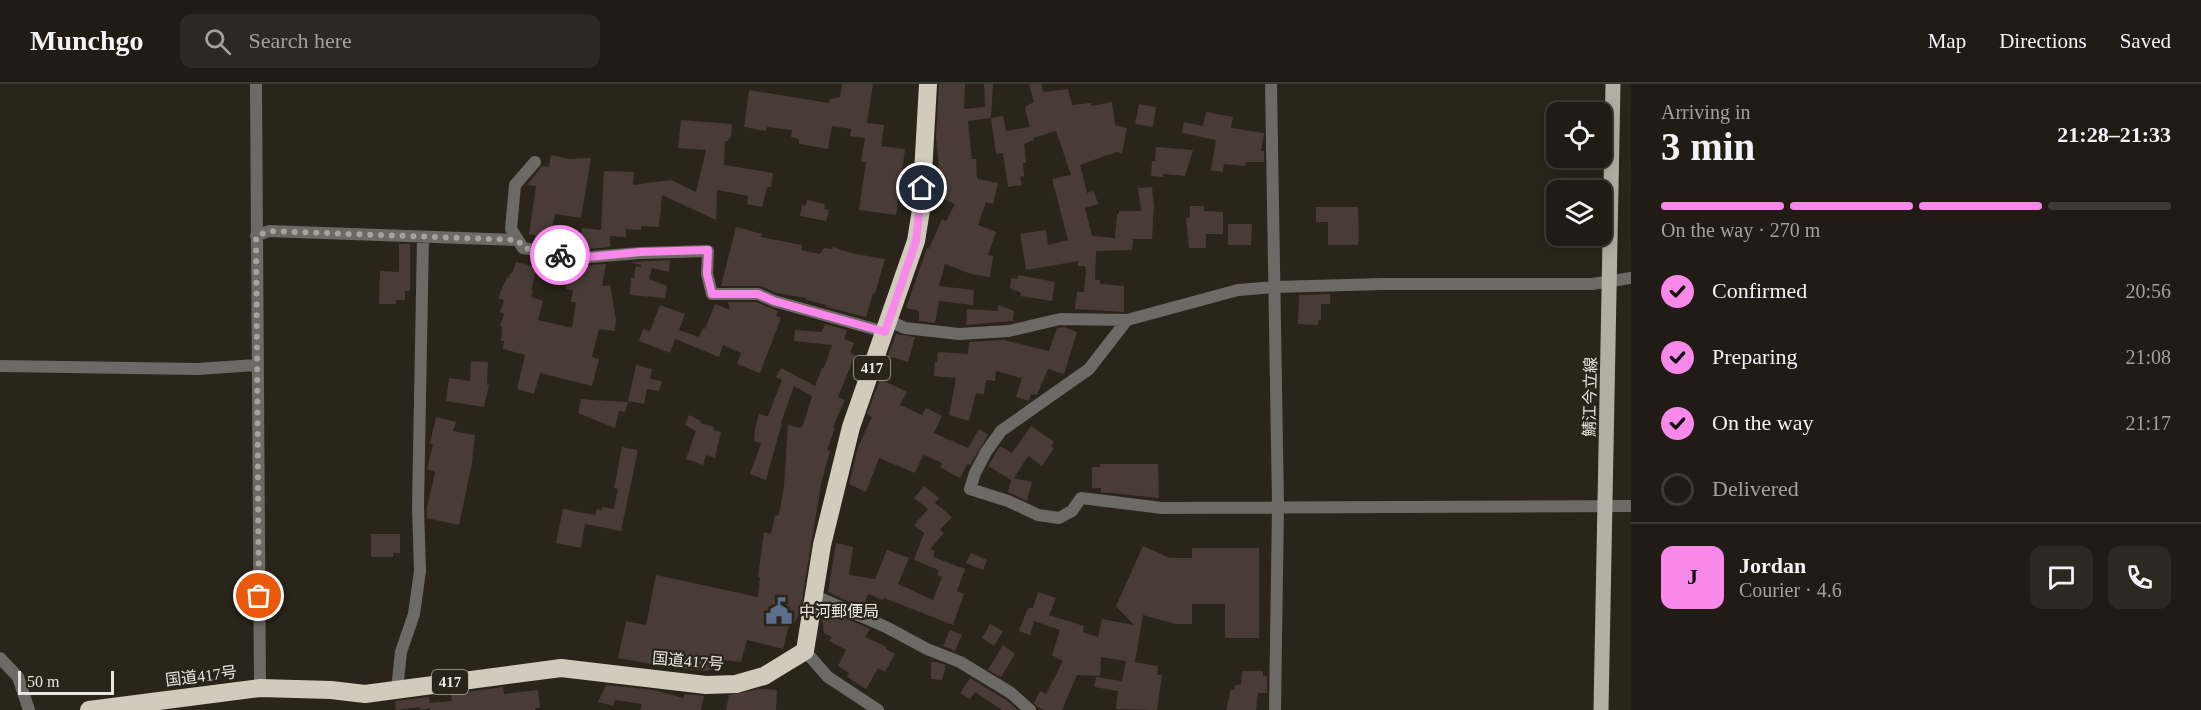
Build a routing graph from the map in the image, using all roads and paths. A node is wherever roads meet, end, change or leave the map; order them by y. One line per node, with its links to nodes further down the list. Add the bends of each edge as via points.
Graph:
1 (256, 84): 6 (street)
2 (928, 84): 13 (highway, 417, via 916,241)
3 (1271, 84): 11 (street)
4 (1613, 84): 10 (main road, 鯖江今立線)
5 (535, 162): 8 (street, via 514,185 511,229)
6 (256, 236): 7 (street, via 269,231); 14 (street)
7 (423, 237): 8 (street); 23 (street, via 420,571 414,614 401,652)
8 (518, 240): 13 (street, via 523,248 578,258 708,250 707,274 712,294 758,294)
9 (1631, 278): 10 (street)
10 (1610, 281): 11 (street); 16 (main road, 鯖江今立線)
11 (1275, 287): 12 (street, via 1238,290); 17 (street)
12 (1127, 320): 13 (street, via 1060,319 1009,331 959,334); 17 (street, via 1089,369 1001,431 986,452 970,489 1038,515 1059,518 1072,511 1081,498 1162,508)
13 (887, 327): 19 (highway, 417, via 851,427)
14 (257, 365): 15 (street, via 197,369); 22 (street)
15 (0, 366)
16 (1606, 505): 17 (street); 18 (street); 29 (main road, 鯖江今立線)
17 (1278, 506): 28 (street)
18 (1631, 506)
19 (813, 595): 20 (highway, 417); 27 (street, via 960,662 1011,693)
20 (805, 651): 23 (highway, 国道417号 / 417, via 764,676 736,684 706,685 561,668); 26 (street, via 828,677)
21 (0, 658): 24 (street, via 18,677)
22 (260, 688): 23 (highway, 国道417号 / 417, via 365,694); 25 (highway, 国道417号 / 417)
23 (397, 690)
24 (29, 710)
25 (89, 710)
26 (878, 710)
27 (1030, 710)
28 (1275, 710)
29 (1601, 710)

